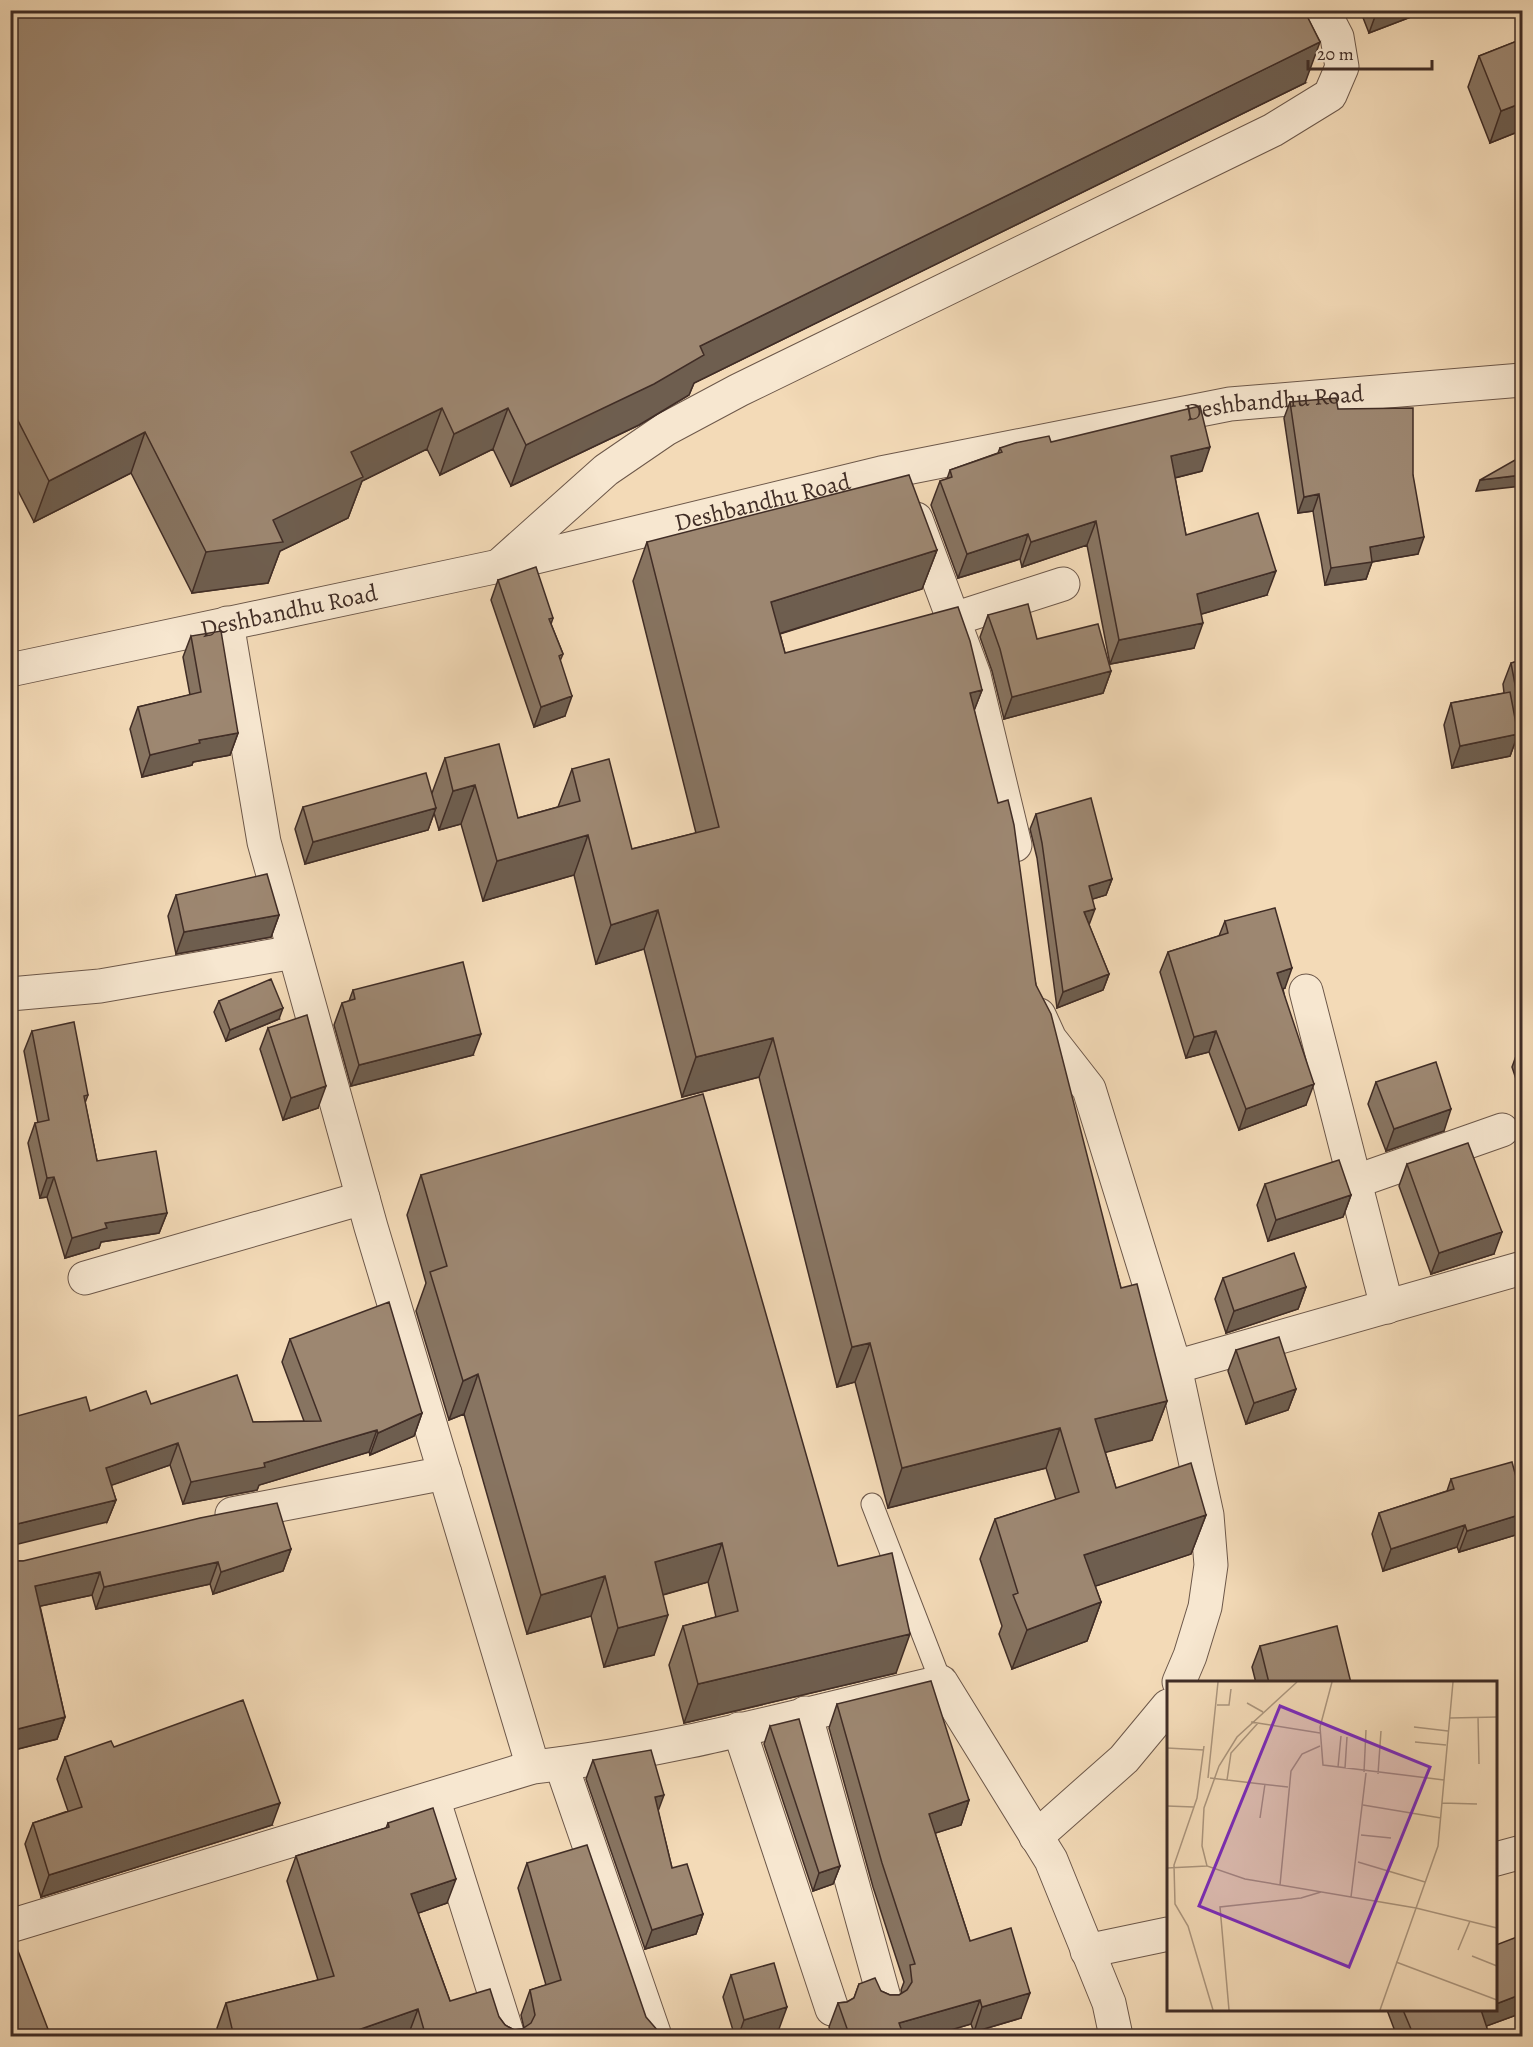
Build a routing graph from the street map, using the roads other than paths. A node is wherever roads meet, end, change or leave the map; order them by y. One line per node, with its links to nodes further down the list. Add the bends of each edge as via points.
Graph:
1 (1323, 10): 4 (street, via 1337,37 1342,66 1330,95 1273,130 666,429 606,470)
2 (1522, 380): 3 (street, Deshbandhu Road, via 1230,404)
3 (898, 470): 4 (street, Deshbandhu Road); 6 (street)
4 (499, 566): 7 (street, Deshbandhu Road)
5 (1063, 584): 6 (street)
6 (954, 619): 9 (street, via 974,675)
7 (227, 623): 8 (street, Deshbandhu Road); 10 (street, via 264,842)
8 (10, 670)
9 (1020, 872)
10 (294, 952): 13 (street, via 100,986); 16 (street)
11 (1034, 988): 20 (street, via 1040,1021 1089,1089)
12 (1306, 991): 15 (street)
13 (10, 994)
14 (1502, 1130): 15 (street)
15 (1354, 1182): 19 (street)
16 (363, 1198): 18 (street); 21 (street)
17 (1522, 1268): 19 (street)
18 (85, 1278)
19 (1387, 1307): 20 (street)
20 (1175, 1367): 24 (street, via 1207,1515 1211,1565 1205,1607)
21 (445, 1473): 23 (street); 29 (street)
22 (872, 1504): 25 (lane)
23 (199, 1520)
24 (1180, 1681)
25 (941, 1682): 27 (street); 31 (street)
26 (1167, 1707): 31 (street, via 1124,1759)
27 (805, 1713): 28 (street); 37 (street)
28 (739, 1728): 29 (street); 38 (street)
29 (547, 1765): 30 (street); 40 (street)
30 (433, 1798): 34 (street); 39 (street)
31 (1036, 1837): 36 (street, via 1051,1860)
32 (1522, 1852): 33 (street)
33 (1497, 1859)
34 (10, 1926)
35 (1167, 1934): 36 (street)
36 (1087, 1951): 41 (street, via 1108,2003)
37 (885, 2001)
38 (832, 2009)
39 (508, 2037)
40 (655, 2037)
41 (1116, 2037)

